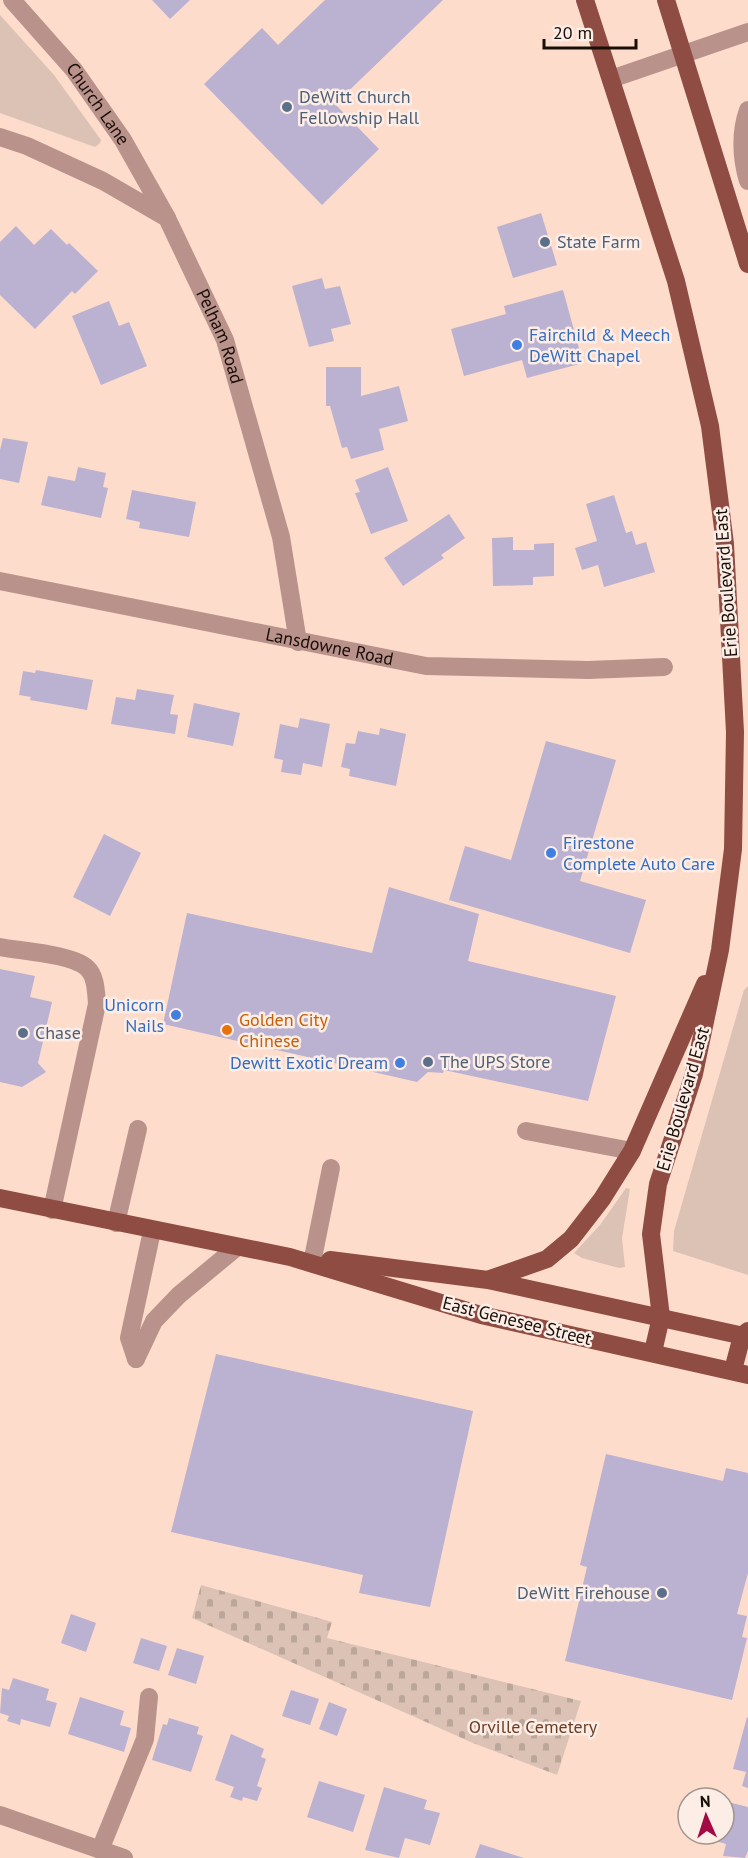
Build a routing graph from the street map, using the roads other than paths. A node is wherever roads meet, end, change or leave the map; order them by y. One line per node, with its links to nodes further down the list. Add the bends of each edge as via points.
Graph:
1 (12, 0): 10 (street, Church Lane, via 74,70 123,140)
2 (585, 0): 6 (main road, Erie Boulevard East)
3 (666, 0): 5 (main road)
4 (748, 32): 5 (street)
5 (684, 55): 6 (street); 11 (main road)
6 (611, 79): 16 (main road, Erie Boulevard East, via 676,281 711,426 725,544 735,732 733,849)
7 (748, 110): 9 (street, via 742,137)
8 (0, 138): 10 (street, via 27,146 103,181)
9 (748, 181)
10 (167, 218): 13 (street, Pelham Road, via 225,340 281,537)
11 (748, 264)
12 (0, 580): 13 (street, Lansdowne Road)
13 (298, 642): 14 (street, Lansdowne Road, via 426,666)
14 (664, 668)
15 (0, 947): 22 (street, via 74,961 88,968 96,986 97,1004)
16 (720, 950): 19 (main road); 29 (main road, Erie Boulevard East, via 693,1074 658,1184 651,1253)
17 (138, 1129): 23 (street)
18 (526, 1131): 19 (street)
19 (632, 1151): 28 (main road, via 571,1239 547,1259)
20 (331, 1168): 27 (street)
21 (0, 1198): 22 (main road, East Genesee Street)
22 (52, 1210): 23 (main road, East Genesee Street)
23 (116, 1223): 24 (main road, East Genesee Street)
24 (152, 1231): 25 (main road, East Genesee Street); 25 (street, via 129,1338 136,1359 153,1321)
25 (237, 1246): 26 (main road, East Genesee Street)
26 (290, 1257): 27 (main road, East Genesee Street); 31 (main road, East Genesee Street, via 481,1316)
27 (313, 1258): 28 (main road, East Genesee Street)
28 (488, 1280): 29 (main road, East Genesee Street)
29 (661, 1317): 30 (main road, East Genesee Street); 31 (main road, Erie Boulevard East)
30 (746, 1335): 32 (main road)
31 (653, 1352): 32 (main road, East Genesee Street)
32 (740, 1372)
33 (149, 1696): 35 (street, via 146,1739)
34 (0, 1815): 35 (street)
35 (100, 1850): 36 (street)
36 (124, 1858)

